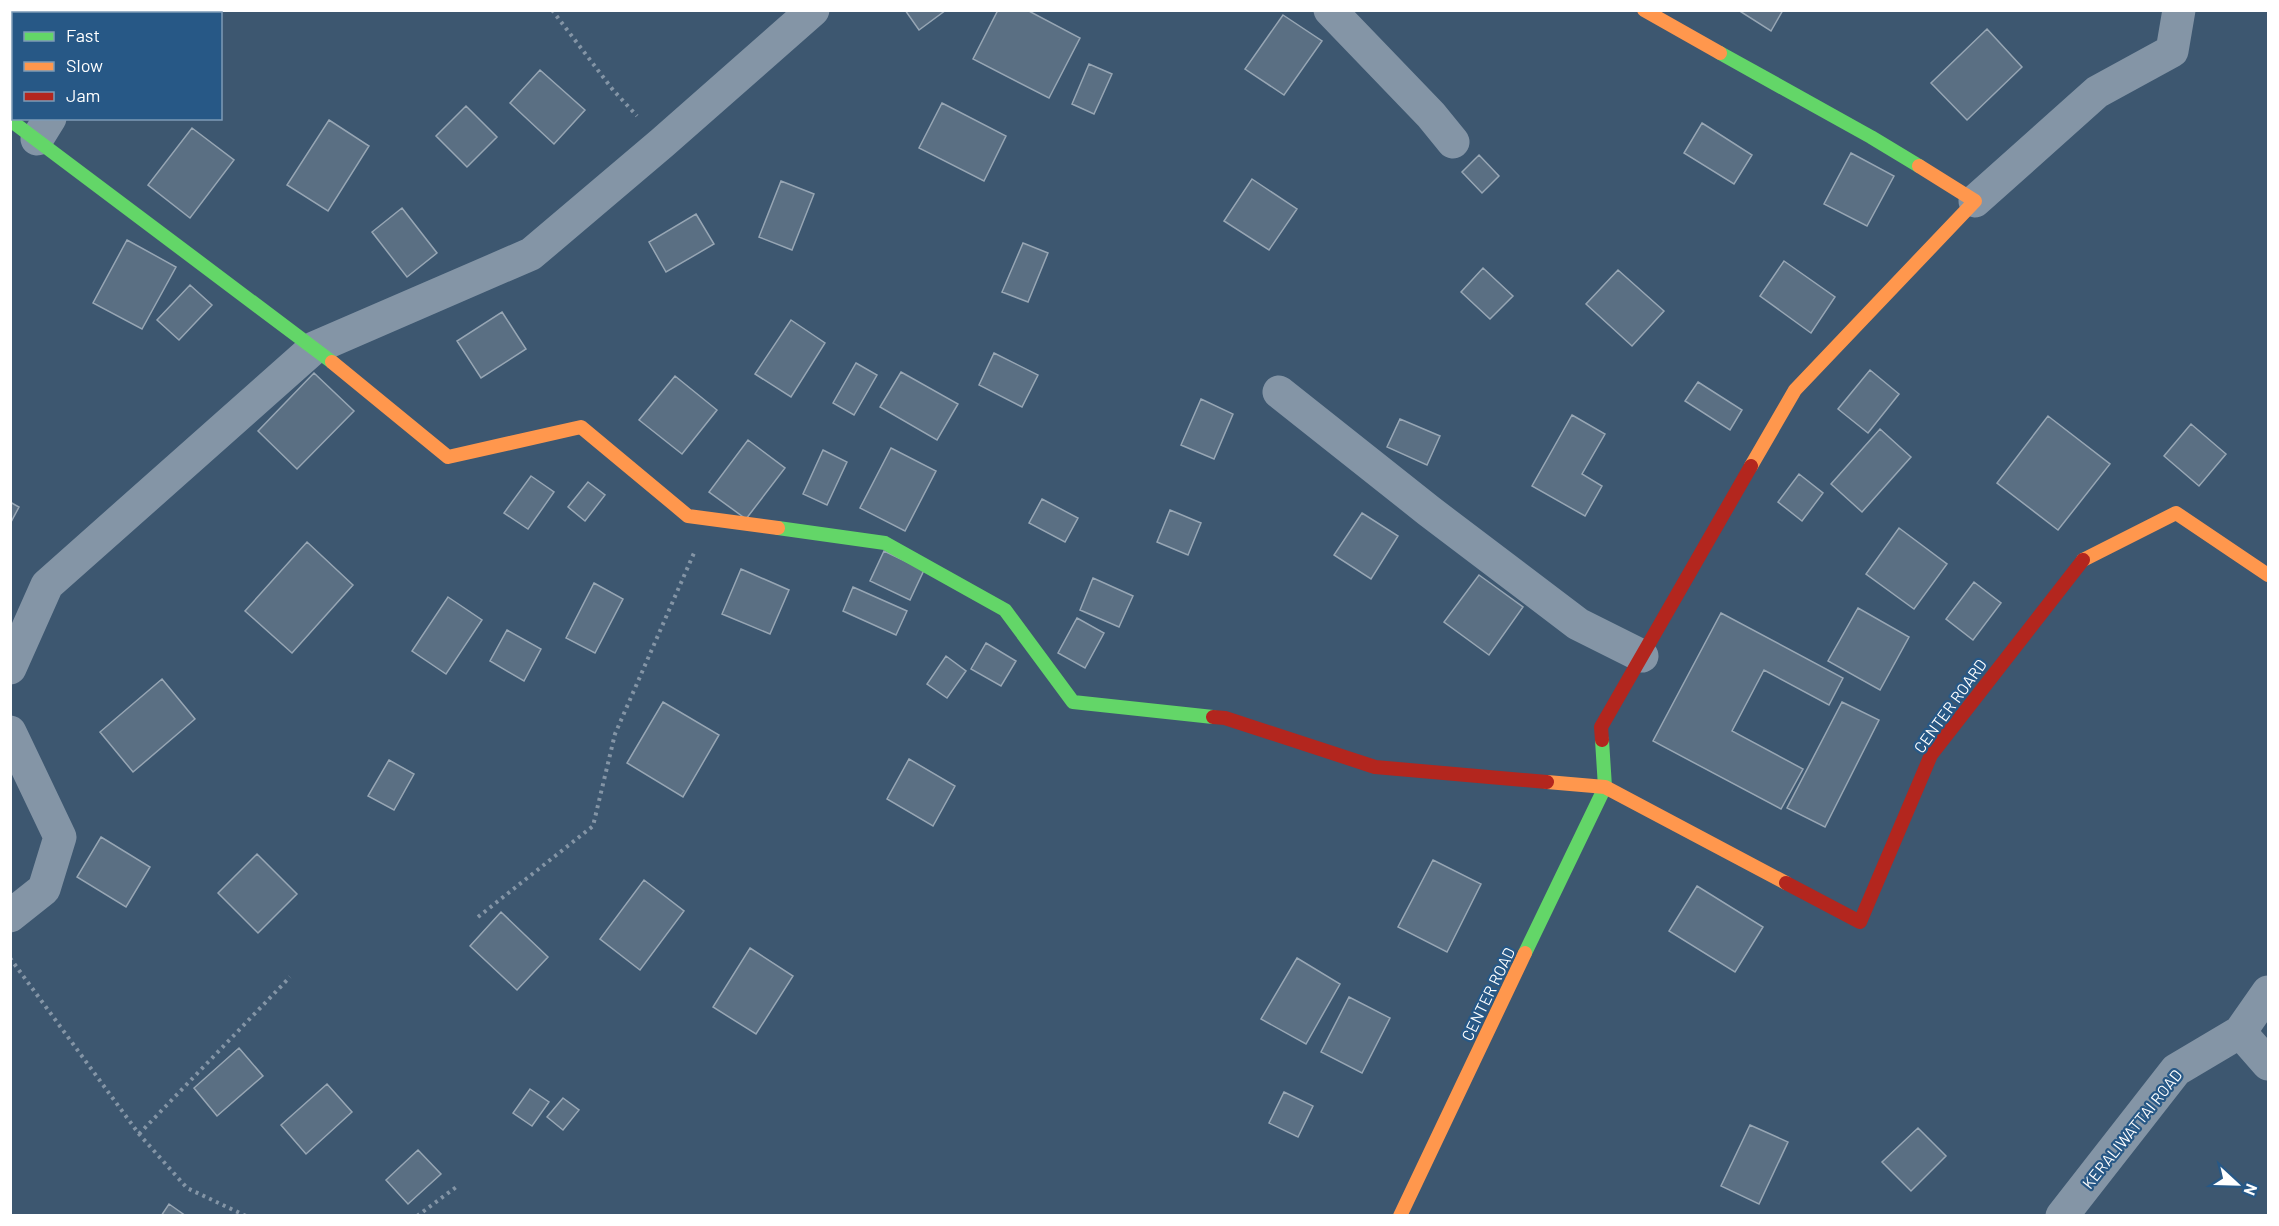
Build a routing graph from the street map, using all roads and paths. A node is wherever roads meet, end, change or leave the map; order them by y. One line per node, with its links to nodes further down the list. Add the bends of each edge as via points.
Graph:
1 (552, 10): 9 (path, via 613,90)
2 (813, 10): 9 (street)
3 (1330, 10): 8 (street)
4 (1644, 10): 10 (street, via 1871,137)
5 (2179, 10): 10 (street, via 2172,51 2097,92)
6 (10, 120): 7 (street)
7 (43, 129): 11 (street)
8 (1453, 142)
9 (662, 143): 11 (street, via 531,254)
10 (1975, 201): 15 (street, via 1795,390)
11 (314, 348): 13 (street, via 448,457 581,427 688,516); 16 (street, via 47,585)
12 (1279, 392): 15 (street, via 1578,624)
13 (709, 519): 18 (street, via 885,543 1005,610 1073,702 1225,718 1375,767); 20 (path, via 615,734 593,826)
14 (2268, 575): 18 (street, CENTER ROARD, via 2176,513 2080,561 1931,755 1860,922)
15 (1642, 656): 18 (street, via 1601,727)
16 (10, 668)
17 (10, 732): 19 (street, via 60,837 44,890)
18 (1605, 787): 30 (street, CENTER ROAD)
19 (10, 916)
20 (478, 917)
21 (10, 958): 26 (path)
22 (290, 977): 26 (path)
23 (2268, 992): 24 (street)
24 (2240, 1032): 25 (street); 31 (street, KERALIWATTAI ROAD, via 2176,1070)
25 (2268, 1064)
26 (139, 1134): 28 (path, via 186,1188)
27 (459, 1185): 29 (path)
28 (246, 1215)
29 (417, 1215)
30 (1400, 1215)
31 (2062, 1215)

